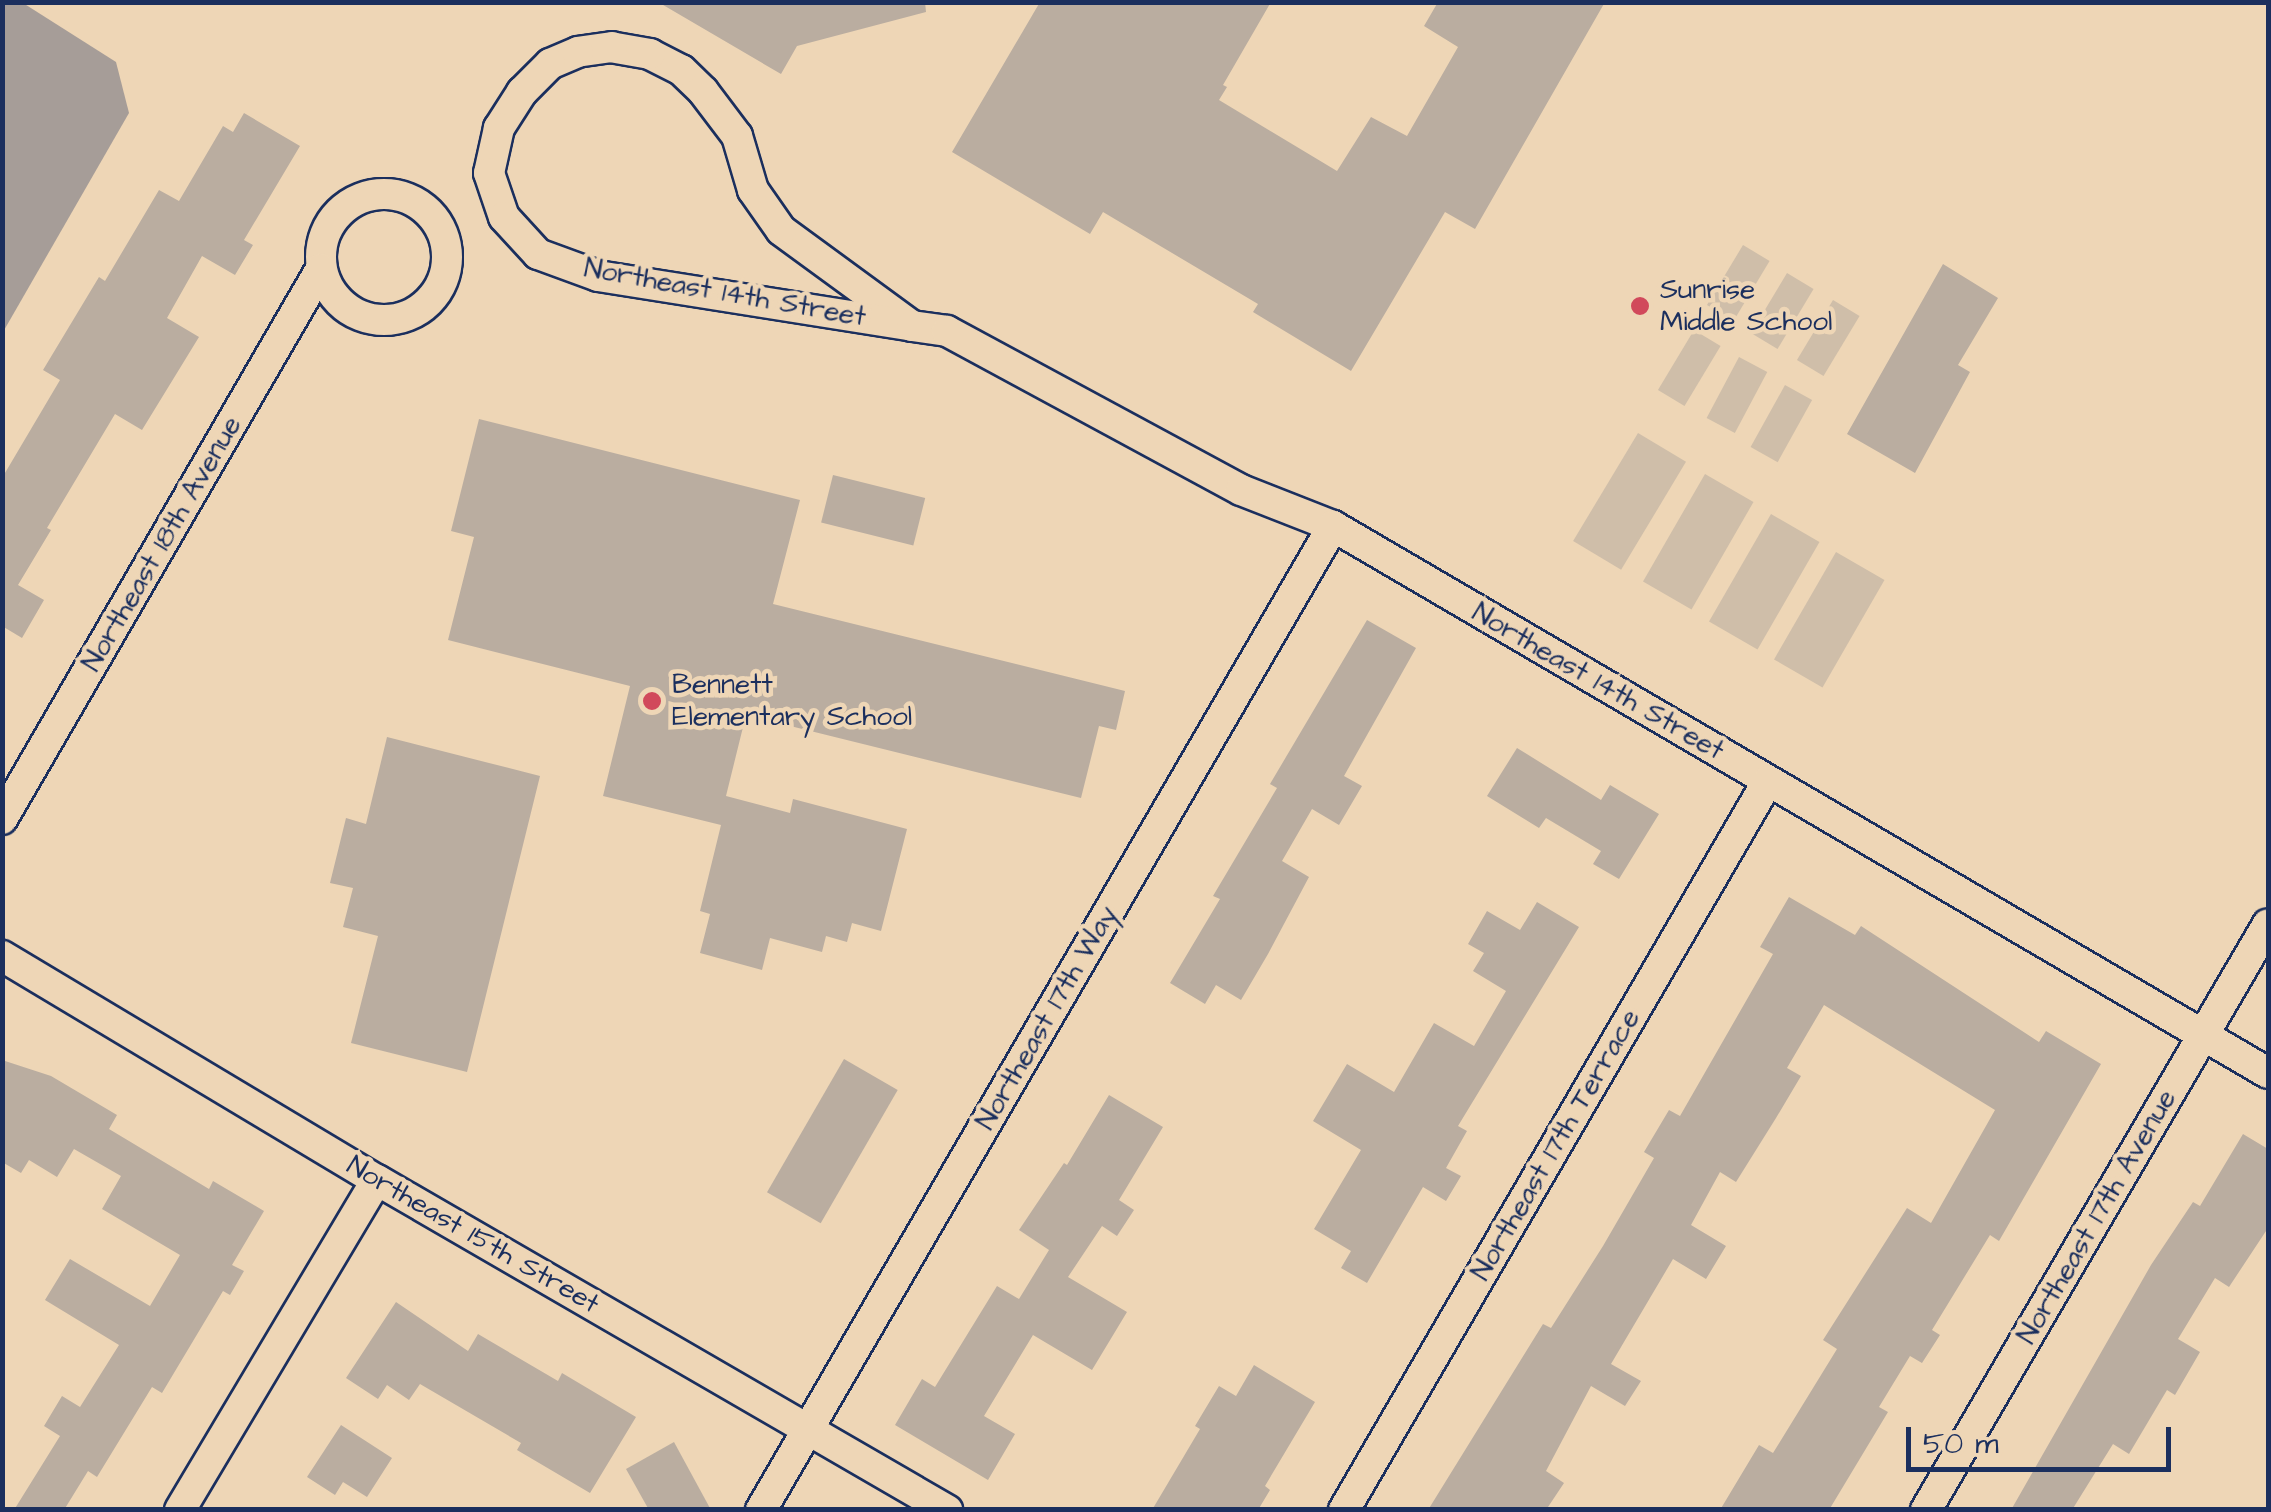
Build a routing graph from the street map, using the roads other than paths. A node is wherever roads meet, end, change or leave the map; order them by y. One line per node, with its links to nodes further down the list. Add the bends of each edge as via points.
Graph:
1 (321, 268): 1 (street, Northeast 18th Avenue, via 330,292 348,310 372,320 397,319 420,310 437,292 447,269 446,245 420,204 372,194 331,221); 5 (street, Northeast 18th Avenue)
2 (912, 326): 2 (street, Northeast 14th Street, via 598,276 538,254 504,217 489,174 499,128 550,64 612,47 650,54 681,70 726,121 753,190 780,230); 3 (street, Northeast 14th Street, via 947,331 1241,490)
3 (1332, 526): 4 (street, Northeast 14th Street); 11 (street, Northeast 17th Way)
4 (1768, 781): 8 (street, Northeast 14th Street); 15 (street, Northeast 17th Terrace)
5 (2, 819)
6 (2268, 924): 8 (street, Northeast 17th Avenue)
7 (2, 956): 10 (street, Northeast 15th Street)
8 (2204, 1035): 9 (street, Northeast 14th Street); 16 (street, Northeast 17th Avenue)
9 (2268, 1073)
10 (377, 1180): 11 (street, Northeast 15th Street); 12 (street)
11 (809, 1430): 13 (street, Northeast 17th Way); 14 (street, Northeast 15th Street)
12 (180, 1510)
13 (761, 1510)
14 (947, 1510)
15 (1344, 1510)
16 (1926, 1510)

